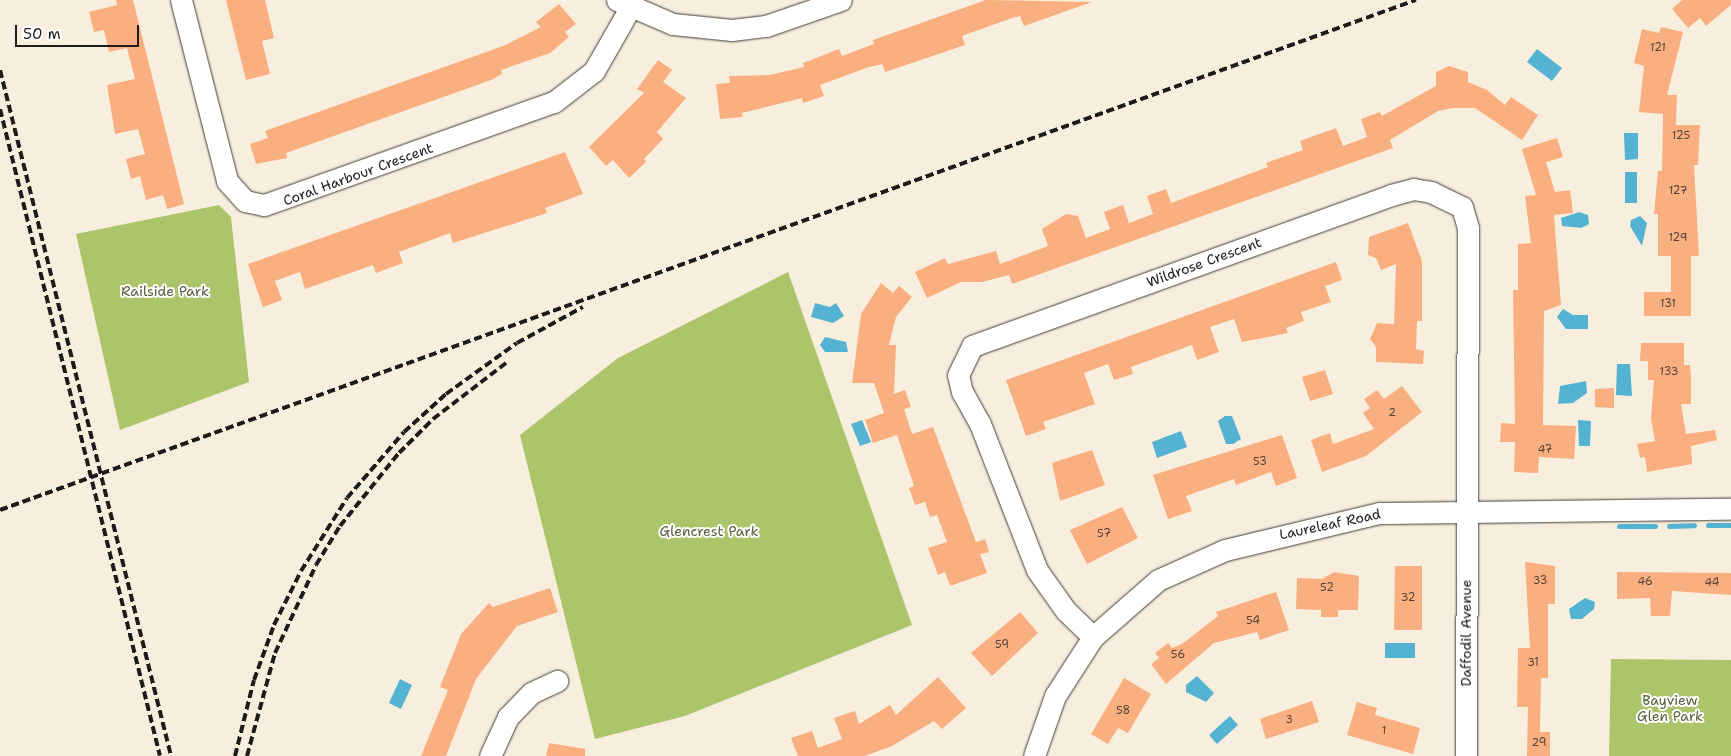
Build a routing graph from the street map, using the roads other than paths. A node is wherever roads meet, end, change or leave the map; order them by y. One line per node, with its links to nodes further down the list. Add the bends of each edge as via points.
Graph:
1 (181, 0): 3 (street, Coral Harbour Crescent, via 227,181 245,200 264,205 554,102 594,71)
2 (836, 1): 3 (street, via 766,26 732,30 687,27)
3 (624, 4)
4 (1731, 509): 5 (street, Laureleaf Road)
5 (1467, 510): 6 (street, Laureleaf Road, via 1359,515 1225,550 1158,580); 6 (street, Wildrose Crescent, via 1468,228 1462,207 1447,197 1413,189 996,336 972,346 963,358 958,375 962,392 980,424 1037,570 1066,611); 10 (street, Daffodil Avenue)
6 (1092, 637): 9 (street, Laureleaf Road, via 1055,696)
7 (557, 681): 8 (street, via 531,693 508,716)
8 (490, 756)
9 (1034, 756)
10 (1466, 756)

